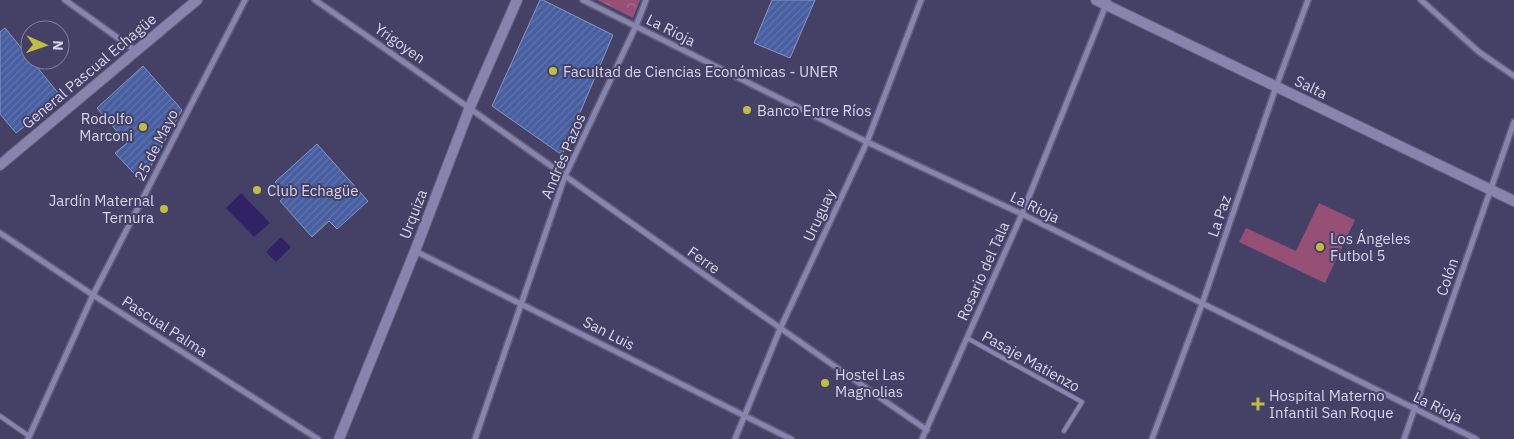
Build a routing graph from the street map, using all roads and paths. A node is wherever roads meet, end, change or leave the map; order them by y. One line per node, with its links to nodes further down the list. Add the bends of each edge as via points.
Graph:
1 (65, 0): 13 (street)
2 (197, 0): 13 (street, General Pascual Echagüe)
3 (245, 0): 26 (street, 25 de Mayo)
4 (315, 0): 16 (street, Yrigoyen)
5 (517, 0): 16 (street, Urquiza)
6 (583, 0): 12 (street, La Rioja)
7 (646, 0): 12 (street, Andrés Pazos)
8 (920, 0): 18 (street, Uruguay)
9 (1308, 0): 15 (street, La Paz)
10 (1421, 0): 14 (street, via 1479,52)
11 (1103, 2): 15 (street, Salta); 23 (street, Rosario del Tala)
12 (636, 26): 18 (street, La Rioja); 20 (street, Andrés Pazos)
13 (136, 51): 19 (street, General Pascual Echagüe)
14 (1514, 76)
15 (1276, 87): 21 (street, Salta); 28 (street, La Paz)
16 (470, 107): 20 (street, Ferre); 25 (street, Urquiza)
17 (1514, 122): 21 (street, Colón)
18 (867, 142): 23 (street, La Rioja); 29 (street, Uruguay)
19 (0, 165)
20 (565, 176): 27 (street, Andrés Pazos); 29 (street, Ferre)
21 (1490, 191): 22 (street, Salta); 31 (street, Colón)
22 (1514, 201)
23 (1022, 214): 28 (street, La Rioja); 30 (street, Rosario del Tala)
24 (0, 233): 26 (street, Pascual Palma)
25 (416, 251): 27 (street, San Luis); 38 (street, Urquiza)
26 (93, 295): 36 (street, 25 de Mayo); 37 (street, Pascual Palma)
27 (522, 303): 33 (street, San Luis); 39 (street, Andrés Pazos)
28 (1202, 304): 31 (street, La Rioja); 43 (street, La Paz)
29 (780, 329): 33 (street, Uruguay); 34 (street, Ferre)
30 (967, 338): 34 (street, Rosario del Tala); 35 (lane, Pasaje Matienzo, via 1082,402)
31 (1414, 409): 44 (street, Colón); 45 (street, La Rioja)
32 (0, 416): 36 (lane)
33 (745, 416): 40 (street, Uruguay); 41 (street, San Luis)
34 (927, 430): 42 (street, Rosario del Tala)
35 (1064, 431)
36 (29, 437)
37 (318, 439)
38 (339, 439)
39 (475, 439)
40 (735, 439)
41 (791, 439)
42 (922, 439)
43 (1152, 439)
44 (1404, 439)
45 (1476, 439)

